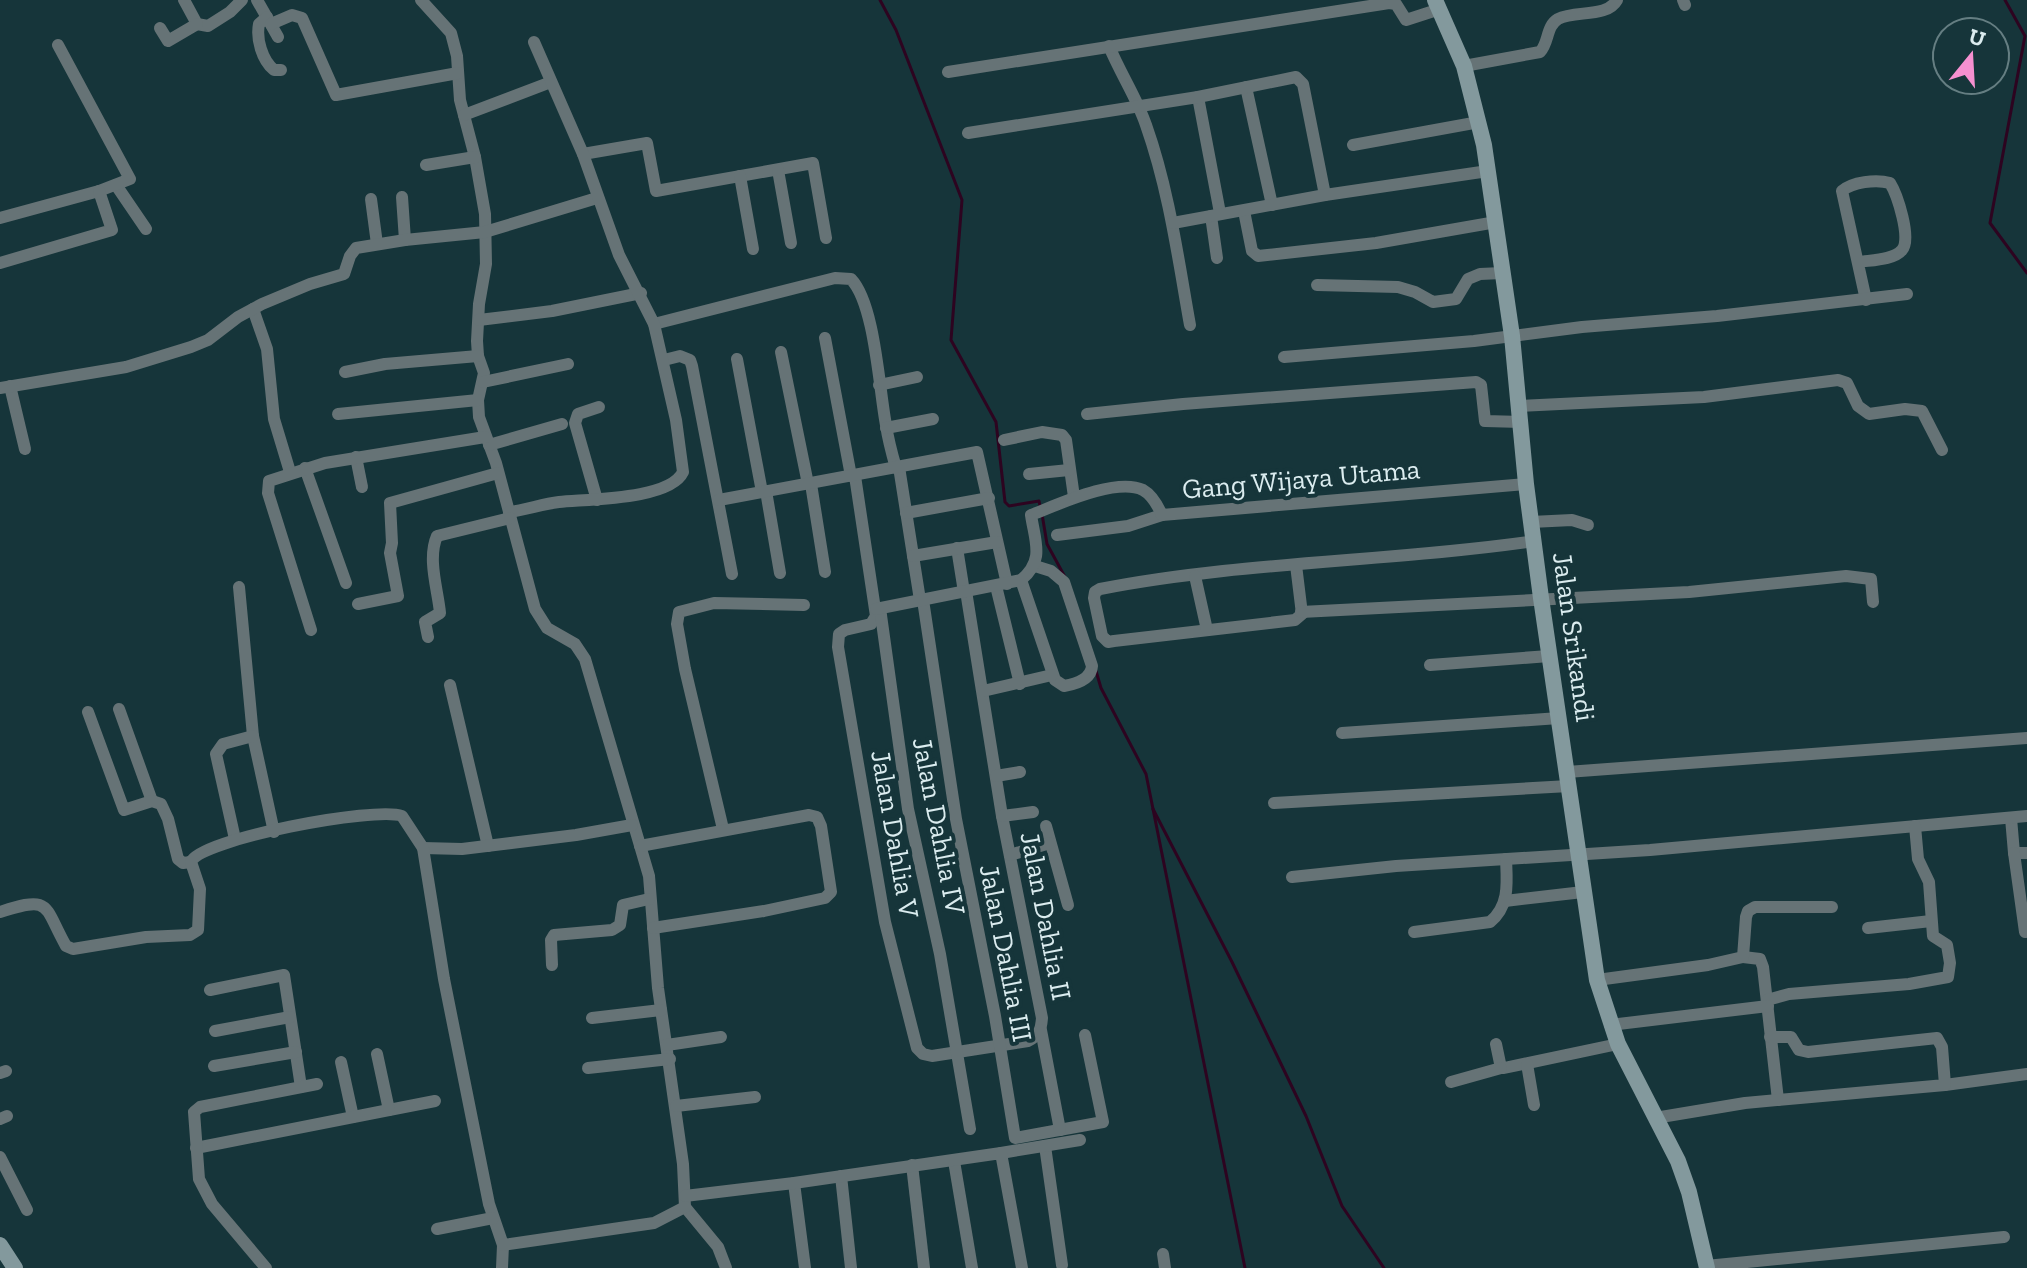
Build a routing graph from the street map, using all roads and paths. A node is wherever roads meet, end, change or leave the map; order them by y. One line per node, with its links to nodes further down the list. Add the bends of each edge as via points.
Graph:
1 (184, 0): 8 (street)
2 (242, 0): 8 (street, via 208,26)
3 (257, 0): 7 (street)
4 (421, 0): 17 (street, via 451,33)
5 (1617, 0): 14 (street, via 1610,8 1559,19 1540,52)
6 (1437, 5): 13 (street, via 1406,20 1396,4 1389,3); 14 (street, Jalan Srikandi)
7 (269, 20): 10 (street); 15 (street, via 259,24 259,41 268,65); 17 (street, via 302,18 333,92 339,95)
8 (197, 24): 9 (street, via 168,41)
9 (160, 28)
10 (278, 37)
11 (534, 42): 18 (street)
12 (58, 45): 32 (street, via 130,179)
13 (1109, 46): 16 (street); 21 (street)
14 (1464, 66): 23 (street, Jalan Srikandi)
15 (281, 70)
16 (948, 72)
17 (458, 73): 22 (street)
18 (551, 82): 22 (street); 26 (street)
19 (1246, 87): 20 (street); 34 (street, via 1296,77 1302,81); 38 (street)
20 (1198, 97): 21 (street); 40 (street)
21 (1139, 107): 24 (street); 43 (street)
22 (464, 115): 27 (street)
23 (1479, 122): 25 (street); 30 (street, Jalan Srikandi)
24 (968, 133)
25 (1353, 145)
26 (583, 154): 31 (street, via 647,143 656,191); 36 (street)
27 (475, 157): 28 (street); 45 (street)
28 (426, 165)
29 (778, 170): 31 (street); 46 (street, via 813,163); 48 (street)
30 (1488, 171): 34 (street); 42 (street, Jalan Srikandi)
31 (740, 176): 50 (street)
32 (116, 185): 33 (street); 44 (street)
33 (99, 191): 41 (street); 53 (street, via 112,230)
34 (1325, 195): 38 (street)
35 (402, 197): 47 (street)
36 (597, 198): 45 (street); 56 (street)
37 (371, 199): 49 (street)
38 (1272, 205): 39 (street)
39 (1244, 211): 40 (street); 42 (street, via 1252,251 1258,256)
40 (1216, 214): 43 (street); 51 (street)
41 (0, 218)
42 (1496, 222): 54 (street, Jalan Srikandi)
43 (1173, 223): 62 (street)
44 (146, 229)
45 (485, 232): 47 (street); 60 (street)
46 (826, 238)
47 (405, 240): 49 (street)
48 (791, 243)
49 (377, 244): 59 (street, via 354,249 344,274)
50 (753, 249)
51 (1217, 258)
52 (1859, 262): 52 (street, via 1842,191 1850,185 1890,183 1904,225 1904,249); 58 (street)
53 (0, 263)
54 (1502, 273): 55 (street, via 1473,276 1456,299 1440,302 1398,287); 63 (street, Jalan Srikandi)
55 (1317, 285)
56 (641, 293): 60 (street); 61 (street)
57 (1907, 294): 58 (street)
58 (1866, 300): 63 (street)
59 (253, 309): 75 (street, via 191,347 126,367); 92 (street, via 267,349 274,419)
60 (479, 320): 66 (street)
61 (654, 324): 69 (street); 74 (street, Jalan Dahlia III, via 835,278 851,279 869,321)
62 (1190, 325)
63 (1512, 336): 67 (street); 80 (street, Jalan Srikandi)
64 (825, 338): 95 (street, Jalan Dahlia IV)
65 (781, 352): 96 (street)
66 (478, 356): 71 (street); 73 (street)
67 (1284, 357)
68 (737, 359): 99 (street)
69 (664, 360): 102 (street, via 683,457 681,477 643,493); 103 (street, via 690,360)
70 (568, 364): 73 (street)
71 (345, 372)
72 (917, 377): 74 (street)
73 (483, 382): 76 (street)
74 (879, 385): 83 (street, Jalan Dahlia III)
75 (5, 387): 86 (street)
76 (478, 400): 78 (street); 85 (street)
77 (599, 407): 102 (street, via 578,414 575,423)
78 (338, 414)
79 (1087, 414): 80 (street, via 1476,382 1481,385 1485,421)
80 (1521, 414): 87 (street, via 1838,380 1847,383 1858,406 1869,414 1922,411); 97 (street, Jalan Srikandi)
81 (933, 419): 83 (street)
82 (562, 424): 85 (street)
83 (886, 428): 90 (street, Jalan Dahlia III)
84 (1004, 440): 91 (street, via 1049,431 1062,435)
85 (487, 441): 88 (street); 93 (street)
86 (25, 449)
87 (1942, 450)
88 (356, 457): 89 (street); 98 (street)
89 (305, 468): 92 (street); 121 (street)
90 (897, 468): 95 (street); 101 (street, via 977,452); 104 (street, Jalan Dahlia III)
91 (1069, 470): 94 (street); 100 (street)
92 (290, 472): 132 (street, via 269,481 268,493)
93 (498, 473): 105 (street); 128 (street, via 390,503 390,553 398,596)
94 (1029, 474)
95 (853, 476): 96 (street); 130 (street, Jalan Dahlia IV)
96 (810, 484): 99 (street); 116 (street)
97 (1526, 484): 106 (street, Gang Wijaya Utama); 107 (street, Jalan Srikandi)
98 (362, 487)
99 (764, 492): 103 (street); 117 (street)
100 (1074, 497): 106 (street, Gang Wijaya Utama, via 1135,488 1151,497); 115 (street, Gang Wijaya Utama, via 1031,515)
101 (989, 498): 104 (street); 111 (street)
102 (597, 500): 105 (street, via 558,502)
103 (719, 500): 118 (street)
104 (906, 513): 113 (street, Jalan Dahlia III)
105 (510, 515): 134 (street, via 437,536 434,562 440,613 425,622); 156 (street, via 541,619 580,649 585,659)
106 (1162, 515): 109 (street, via 1128,526)
107 (1531, 522): 108 (street, via 1572,520); 110 (street, Jalan Srikandi)
108 (1588, 525)
109 (1057, 535)
110 (1535, 541): 114 (street); 125 (street, Jalan Srikandi)
111 (997, 542): 112 (street); 122 (street)
112 (957, 548): 113 (street); 124 (street, Jalan Dahlia II)
113 (913, 556): 126 (street, Jalan Dahlia III)
114 (1296, 565): 119 (street); 131 (street)
115 (1035, 566): 120 (street); 137 (street, via 1064,582 1092,666 1089,676 1073,685 1061,684)
116 (825, 572)
117 (780, 573)
118 (732, 574)
119 (1195, 576): 133 (street); 133 (street, via 1095,592 1102,636 1108,642)
120 (1021, 580): 122 (street); 137 (street)
121 (346, 583)
122 (1001, 585): 124 (street); 138 (street)
123 (239, 587): 145 (street)
124 (965, 592): 126 (street); 140 (street, Jalan Dahlia II)
125 (1541, 598): 127 (street, via 1689,592 1846,576 1871,579); 131 (street); 135 (street, Jalan Srikandi)
126 (922, 600): 130 (street); 200 (street, Jalan Dahlia III, via 956,819)
127 (1873, 602)
128 (358, 604)
129 (804, 605): 159 (street, via 714,603 679,612 685,669)
130 (878, 608): 202 (street, Jalan Dahlia IV, via 908,809); 202 (street, Jalan Dahlia V, via 871,624 845,630 838,639 872,851 917,1048 932,1056)
131 (1301, 612): 133 (street, via 1295,620)
132 (311, 630)
133 (1207, 630)
134 (428, 637)
135 (1549, 656): 136 (street); 143 (street, Jalan Srikandi)
136 (1430, 665)
137 (1052, 675): 138 (street)
138 (1020, 684): 140 (street)
139 (450, 685): 163 (street)
140 (983, 691): 148 (street, Jalan Dahlia II)
141 (119, 709): 150 (street)
142 (88, 712): 150 (street, via 124,810)
143 (1559, 718): 144 (street); 149 (street, Jalan Srikandi)
144 (1342, 733)
145 (253, 736): 160 (street); 161 (street, via 223,744 216,754)
146 (2027, 738): 149 (street)
147 (1020, 772): 148 (street)
148 (996, 776): 153 (street, Jalan Dahlia II)
149 (1568, 779): 151 (street); 168 (street, Jalan Srikandi)
150 (152, 801): 170 (street, via 161,804 178,859)
151 (1274, 803)
152 (1033, 812): 153 (street, Jalan Dahlia II)
153 (1002, 816): 167 (street, Jalan Dahlia II)
154 (2027, 816): 155 (street)
155 (2011, 818): 158 (street); 166 (street)
156 (632, 825): 163 (street); 164 (street)
157 (1046, 826): 162 (street)
158 (1915, 826): 168 (street); 178 (street, via 1918,859 1929,882)
159 (723, 829): 164 (street); 179 (street, via 817,817 830,896)
160 (274, 832): 161 (street); 165 (street, via 319,821 396,814)
161 (235, 839): 170 (street, via 198,853)
162 (1050, 843): 167 (street); 175 (street)
163 (488, 846): 165 (street)
164 (640, 846): 173 (street)
165 (423, 848): 237 (street)
166 (2021, 853): 182 (street)
167 (1010, 855): 192 (street, Jalan Dahlia II)
168 (1578, 856): 169 (street); 172 (street, Jalan Srikandi)
169 (1506, 859): 171 (street); 174 (street)
170 (191, 862): 177 (street, via 200,889 198,930 190,935 73,949 66,946 43,906 23,904)
171 (1292, 877)
172 (1583, 892): 174 (street); 185 (street, Jalan Srikandi)
173 (649, 899): 179 (street); 184 (street, via 623,905 620,925 612,930 554,935)
174 (1505, 901): 181 (street, via 1490,922)
175 (1068, 905)
176 (1832, 907): 183 (street, via 1750,909)
177 (0, 912)
178 (1931, 921): 180 (street); 187 (street, via 1933,936 1947,945 1946,978 1801,993)
179 (653, 928): 188 (street)
180 (1868, 928)
181 (1414, 932)
182 (2025, 932)
183 (1743, 957): 185 (street); 187 (street, via 1760,959)
184 (552, 965)
185 (1597, 980): 191 (street, Jalan Srikandi)
186 (210, 990): 189 (street, via 284,975)
187 (1767, 1003): 191 (street); 196 (street)
188 (661, 1010): 190 (street); 199 (street)
189 (290, 1017): 193 (street); 201 (street)
190 (592, 1018)
191 (1610, 1025): 198 (street, Jalan Srikandi)
192 (1041, 1030): 200 (street, Jalan Dahlia II, via 1028,1041); 224 (street)
193 (215, 1031)
194 (1085, 1035): 224 (street, via 1103,1122)
195 (721, 1037): 199 (street)
196 (1770, 1037): 213 (street, via 1791,1037 1799,1050 1808,1052 1937,1038); 216 (street)
197 (1496, 1044): 209 (street)
198 (1618, 1044): 206 (street); 222 (street, Jalan Srikandi)
199 (667, 1045): 204 (street)
200 (1000, 1047): 202 (street, Jalan Dahlia II); 225 (street, Jalan Dahlia III)
201 (296, 1052): 207 (street); 214 (street)
202 (957, 1052): 223 (street, Jalan Dahlia IV)
203 (377, 1054): 220 (street)
204 (670, 1059): 208 (street); 219 (street)
205 (341, 1062): 221 (street)
206 (1527, 1064): 209 (street); 218 (street)
207 (214, 1066)
208 (588, 1068)
209 (1501, 1068): 211 (street)
210 (2027, 1074): 213 (street)
211 (1451, 1082)
212 (317, 1084): 214 (street)
213 (1945, 1085): 216 (street)
214 (301, 1087): 228 (street, via 197,1109)
215 (755, 1097): 219 (street)
216 (1778, 1100): 222 (street)
217 (435, 1101): 220 (street)
218 (1534, 1105)
219 (676, 1106): 235 (street)
220 (389, 1110): 221 (street)
221 (353, 1117): 228 (street)
222 (1655, 1118): 244 (street, Jalan Srikandi, via 1689,1192)
223 (970, 1129)
224 (1060, 1130): 225 (street)
225 (1015, 1138): 229 (street)
226 (1080, 1140): 227 (street)
227 (1045, 1146): 229 (street); 243 (street)
228 (196, 1148): 246 (street, via 199,1179 210,1201)
229 (997, 1149): 231 (street); 253 (street)
230 (0, 1157): 236 (street)
231 (954, 1161): 232 (street); 252 (street)
232 (912, 1165): 233 (street); 251 (street)
233 (841, 1176): 234 (street); 250 (street)
234 (794, 1183): 235 (street); 249 (street)
235 (685, 1201): 241 (street, via 654,1223); 248 (street, via 718,1247)
236 (27, 1210)
237 (493, 1218): 238 (street); 241 (street)
238 (437, 1229)
239 (2004, 1237): 244 (street)
240 (0, 1245): 245 (street)
241 (503, 1245): 247 (street)
242 (1163, 1254): 254 (street)
243 (1062, 1265)
244 (1706, 1267)
245 (15, 1268)
246 (266, 1268)
247 (502, 1268)
248 (726, 1268)
249 (805, 1268)
250 (851, 1268)
251 (924, 1268)
252 (972, 1268)
253 (1022, 1268)
254 (1165, 1268)

